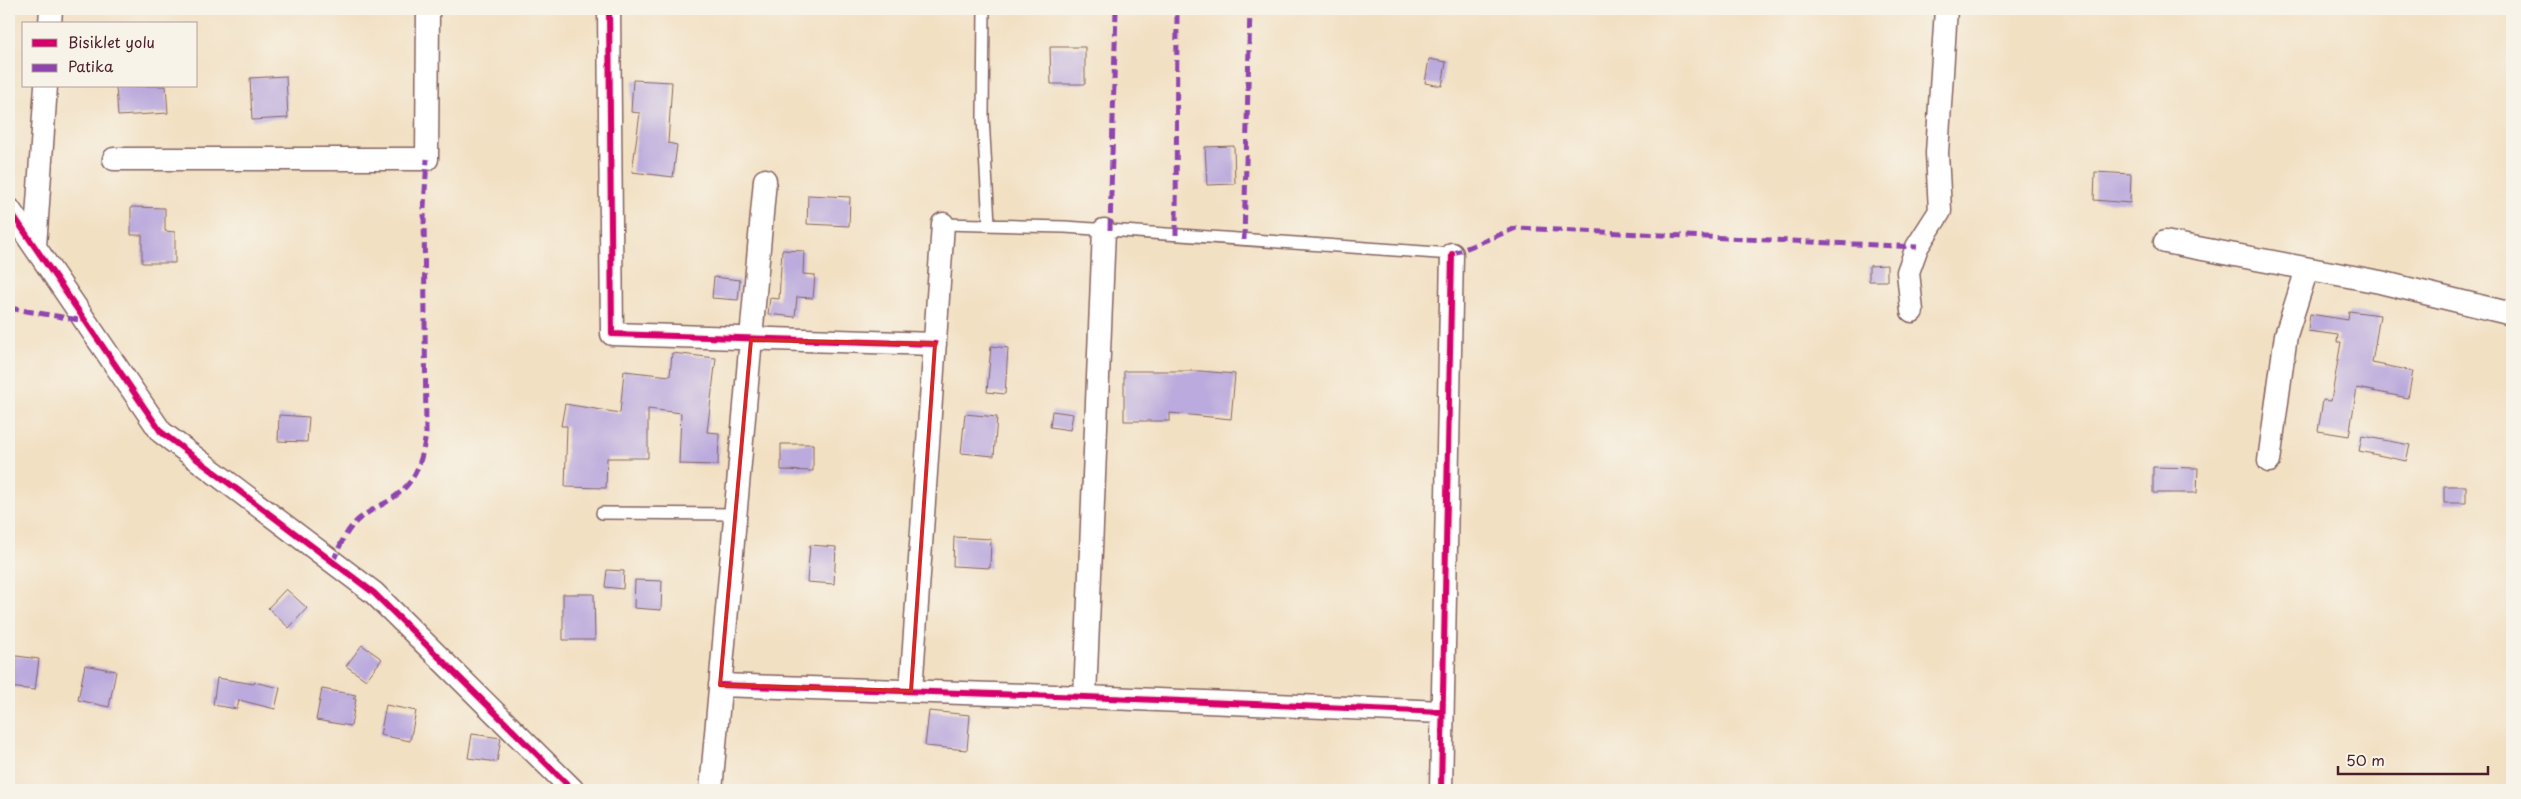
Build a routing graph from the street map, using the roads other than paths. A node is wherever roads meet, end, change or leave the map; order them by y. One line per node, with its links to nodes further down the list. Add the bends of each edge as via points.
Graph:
1 (51, 9): 6 (street)
2 (428, 9): 8 (street, via 428,159)
3 (609, 9): 20 (street, via 612,334)
4 (984, 9): 12 (lane, via 983,117)
5 (1946, 9): 18 (street, via 1937,153 1940,211 1917,247 1908,272)
6 (50, 22)
7 (46, 88): 15 (street)
8 (114, 160)
9 (765, 180): 20 (street)
10 (9, 208): 15 (street)
11 (943, 224): 12 (lane); 21 (street)
12 (989, 224): 13 (lane)
13 (1104, 230): 16 (lane); 27 (street)
14 (2165, 242): 17 (street)
15 (35, 247): 29 (street, via 161,432 374,593)
16 (1452, 254): 28 (street)
17 (2307, 269): 19 (street, via 2380,282); 22 (street, via 2286,335)
18 (1912, 311)
19 (2512, 314)
20 (751, 340): 21 (street); 24 (street)
21 (935, 344): 26 (street)
22 (2269, 461)
23 (602, 513): 24 (lane)
24 (736, 514): 25 (street)
25 (720, 685): 26 (street); 30 (street)
26 (911, 691): 27 (street)
27 (1085, 697): 28 (street)
28 (1442, 712): 31 (street)
29 (573, 790)
30 (711, 790)
31 (1441, 790)

